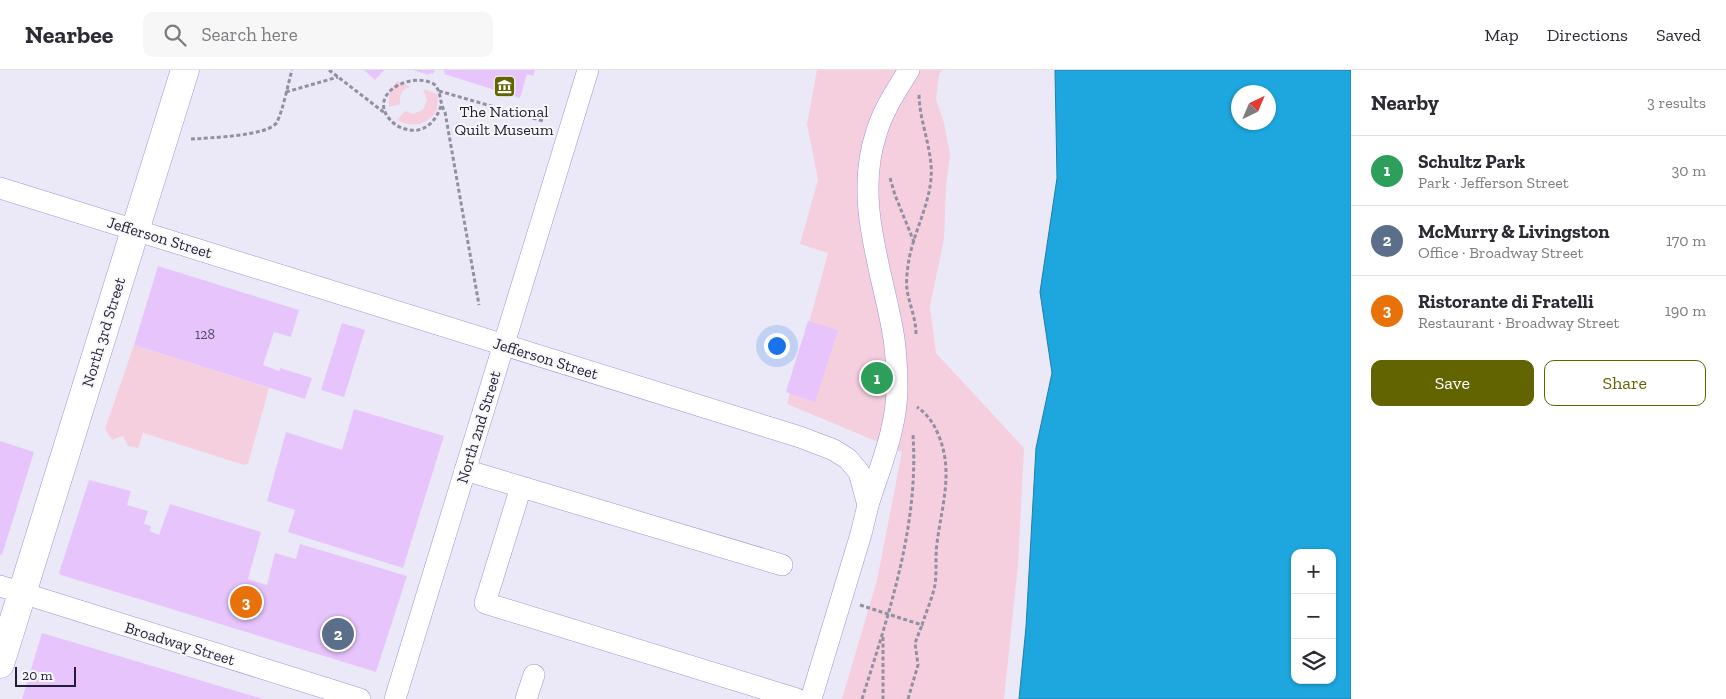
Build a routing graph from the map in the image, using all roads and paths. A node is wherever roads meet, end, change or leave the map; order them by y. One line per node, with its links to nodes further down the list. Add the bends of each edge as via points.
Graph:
1 (184, 70): 18 (main road, North 3rd Street)
2 (292, 70): 10 (path)
3 (329, 70): 6 (path)
4 (588, 70): 21 (street, North 2nd Street)
5 (421, 74): 9 (path)
6 (338, 77): 10 (path); 13 (path)
7 (913, 79): 11 (path); 25 (street, via 881,118 869,168 871,230 892,330 897,390 892,431)
8 (391, 83): 13 (path, via 384,98)
9 (439, 90): 12 (path); 14 (path)
10 (286, 92): 15 (path, via 276,124 268,130)
11 (912, 97)
12 (441, 106): 13 (path, via 433,122 417,130 399,127); 20 (path, via 445,112)
13 (387, 114)
14 (543, 121)
15 (191, 139)
16 (889, 171): 19 (path)
17 (0, 188): 18 (street, Jefferson Street)
18 (135, 230): 21 (street, Jefferson Street); 27 (main road, North 3rd Street)
19 (914, 243)
20 (479, 305)
21 (504, 345): 23 (street, North 2nd Street); 25 (street, Jefferson Street, via 834,450 859,472)
22 (912, 404): 29 (path, via 930,419 944,448 947,465 936,546 935,586)
23 (465, 470): 24 (street); 35 (street, North 2nd Street)
24 (520, 487): 26 (street); 37 (street, via 485,603)
25 (868, 504): 38 (street, Jefferson Street)
26 (782, 565)
27 (11, 589): 31 (main road, North 3rd Street); 33 (street, Broadway Street)
28 (859, 605): 29 (path)
29 (922, 625): 40 (path, via 915,643 918,665)
30 (882, 634): 39 (path)
31 (0, 664)
32 (534, 675): 36 (street)
33 (336, 695): 34 (street, Broadway Street)
34 (360, 699)
35 (395, 699)
36 (526, 699)
37 (797, 699)
38 (811, 699)
39 (883, 699)
40 (908, 699)

